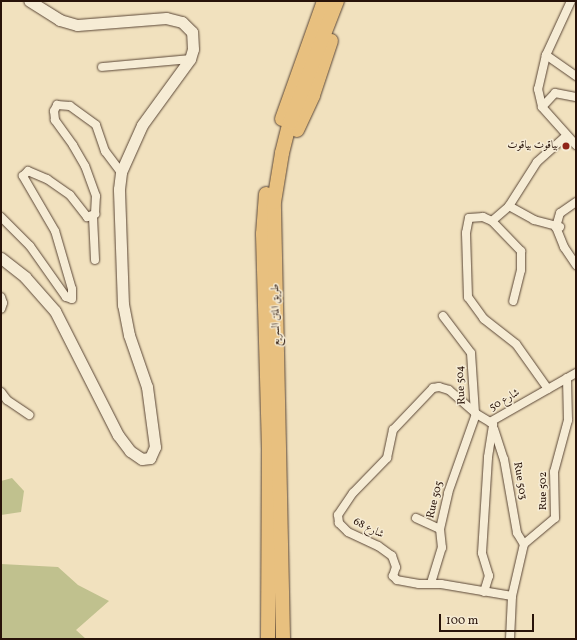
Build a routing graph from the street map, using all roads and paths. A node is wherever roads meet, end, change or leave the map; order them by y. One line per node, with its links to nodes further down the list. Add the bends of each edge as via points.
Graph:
1 (30, 1): 7 (street, via 60,20 77,25 155,18 174,19 188,25 192,32 193,49)
2 (324, 1): 44 (highway, طريق المتن السريع, via 284,113 266,196 263,234 269,448)
3 (336, 1): 19 (highway, طريق المتن السريع, via 290,122 277,181)
4 (344, 1): 19 (highway, via 313,95 296,132)
5 (571, 1): 6 (street)
6 (546, 55): 9 (street); 11 (street, via 538,80)
7 (190, 59): 8 (street); 14 (street, via 142,125)
8 (102, 67)
9 (576, 76)
10 (576, 97): 11 (street, via 555,93)
11 (542, 107): 12 (street)
12 (566, 136): 13 (street); 16 (street, via 537,162)
13 (576, 145)
14 (121, 172): 18 (street, via 105,151 96,125 70,106 57,105 54,111 55,120 79,155 92,186 96,205); 23 (street, via 119,215 123,305 129,336 147,387 155,447 150,458 142,460 130,451 118,434 55,311 25,277)
15 (575, 203): 21 (street, via 563,216)
16 (509, 206): 20 (street); 21 (street, via 534,220)
17 (1, 217): 18 (street, via 30,246 70,300 73,297 72,289 55,231 24,179 24,173 32,172 56,184 70,195 86,217)
18 (93, 217): 24 (street)
19 (275, 217): 45 (highway, طريق المتن السريع)
20 (492, 221): 27 (street, via 521,251 521,270); 32 (street, via 476,216 469,218 468,221 465,245 468,297 484,319 516,344)
21 (558, 227): 22 (street)
22 (572, 255): 25 (street)
23 (1, 258)
24 (95, 260)
25 (576, 265)
26 (1, 298): 28 (street)
27 (513, 301)
28 (1, 309)
29 (443, 316): 34 (street, Rue 504, via 471,353)
30 (576, 374): 31 (street, شارع 50)
31 (567, 378): 32 (street, شارع 50); 40 (street, Rue 502, via 568,420 556,460 555,518)
32 (548, 389): 36 (street, شارع 50)
33 (1, 392): 35 (street, via 7,400)
34 (476, 414): 36 (street, شارع 50); 37 (street, شارع 50, via 449,390 439,387 428,392 400,422 390,439 387,458); 39 (street, Rue 505, via 448,493)
35 (29, 415)
36 (492, 423): 40 (street, Rue 503, via 504,459 517,533); 42 (street, via 482,553 489,576)
37 (344, 506): 41 (street, شارع 68, via 338,515 339,523 360,540 378,546 392,556 395,563 394,579 420,584)
38 (416, 518): 39 (street)
39 (440, 529): 41 (street, Rue 505, via 442,548)
40 (524, 544): 43 (street)
41 (432, 583): 42 (street)
42 (484, 592): 43 (street)
43 (512, 596): 46 (street)
44 (268, 639)
45 (283, 639)
46 (510, 639)

